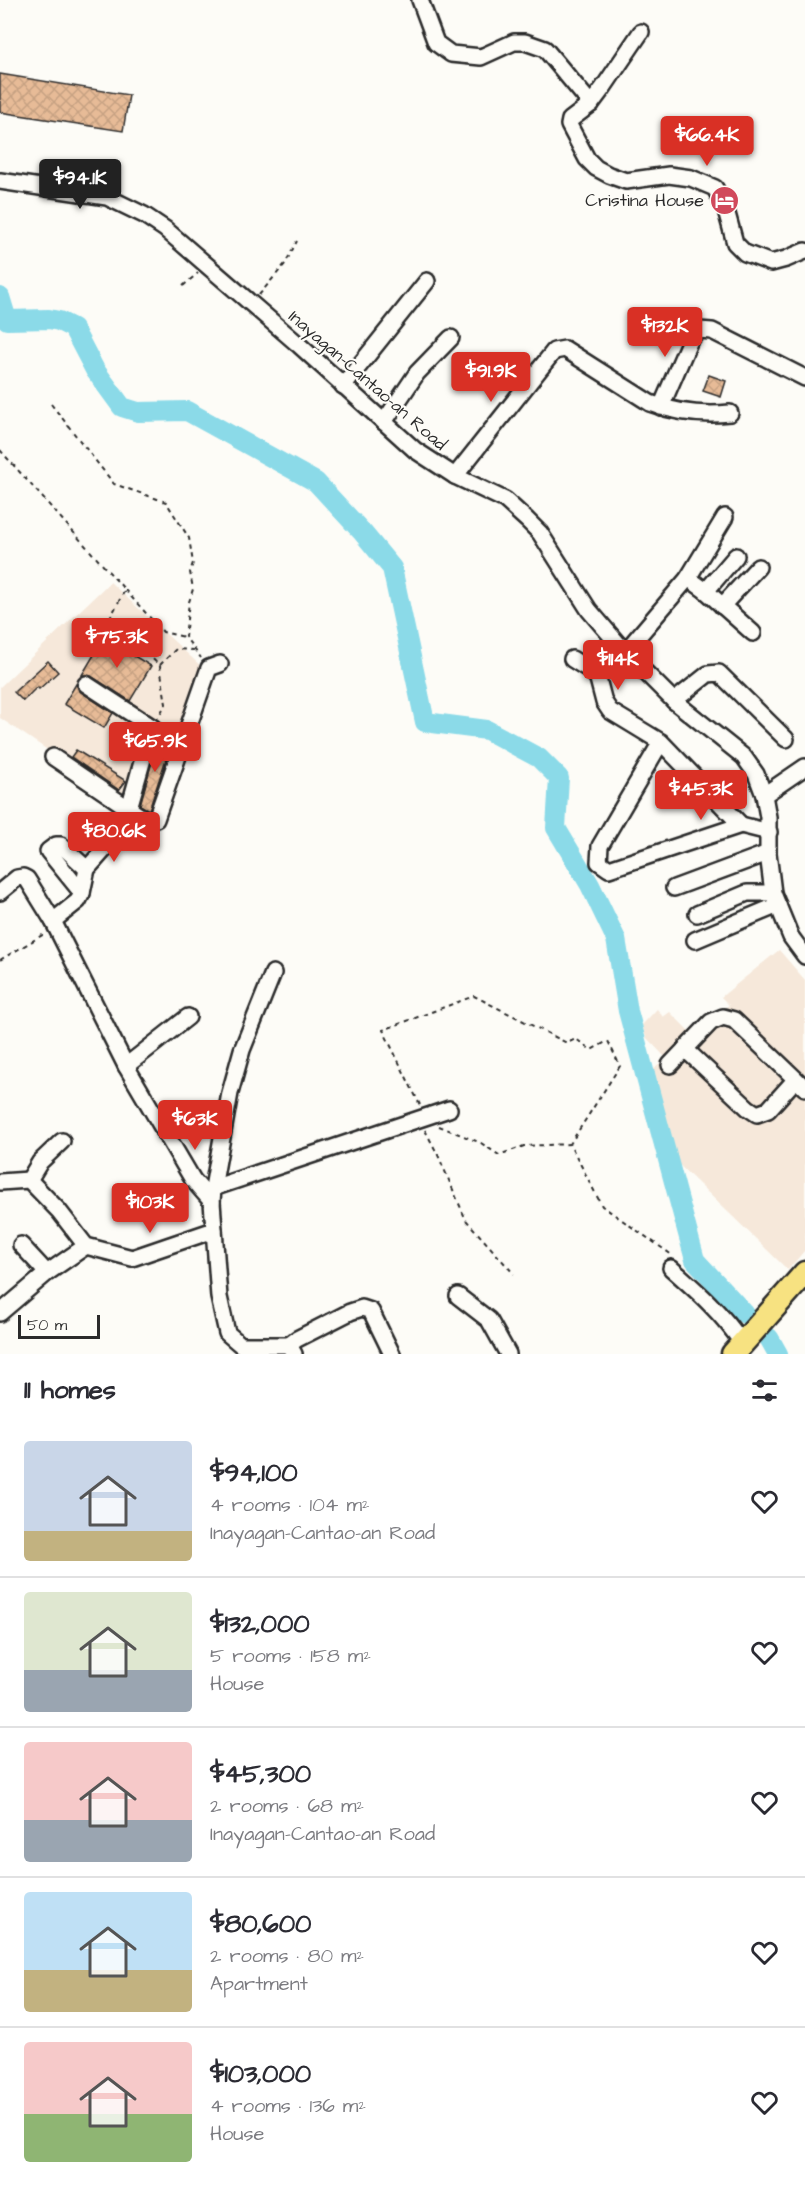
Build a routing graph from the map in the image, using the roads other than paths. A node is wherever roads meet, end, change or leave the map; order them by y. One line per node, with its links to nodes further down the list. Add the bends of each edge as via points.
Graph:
1 (420, 0): 3 (street, via 436,43 451,54 481,57 514,42 545,49)
2 (641, 32): 3 (street)
3 (591, 104): 5 (street, via 569,125 596,168 626,181 669,176 691,178 716,189 735,243 746,253 771,263)
4 (0, 181): 9 (street, Inayagan-Cantao-an Road, via 107,197 144,214)
5 (805, 251)
6 (428, 281): 9 (street)
7 (451, 338): 12 (street, via 417,373)
8 (805, 378): 10 (street, via 712,331 699,330 690,340)
9 (343, 386): 12 (street, Inayagan-Cantao-an Road)
10 (661, 407): 11 (street, via 705,416); 13 (street, via 565,349 554,351)
11 (730, 413)
12 (384, 422): 13 (street, Inayagan-Cantao-an Road, via 415,450)
13 (454, 476): 21 (street, Inayagan-Cantao-an Road, via 505,500 540,533 589,610)
14 (724, 517): 17 (street)
15 (736, 556): 18 (street)
16 (758, 567): 19 (street)
17 (688, 578): 18 (street); 21 (street)
18 (706, 591): 19 (street)
19 (722, 606): 20 (street)
20 (753, 633)
21 (625, 652): 25 (street, Inayagan-Cantao-an Road)
22 (572, 659): 27 (street, via 593,672 610,711)
23 (214, 666): 31 (street, via 156,819 147,821)
24 (86, 684): 31 (street, via 152,727)
25 (674, 700): 26 (street, via 708,674 719,673); 30 (street, Inayagan-Cantao-an Road, via 744,757)
26 (786, 739)
27 (661, 742): 32 (street); 32 (street, via 600,846 599,862 609,869)
28 (53, 757): 31 (street)
29 (805, 767): 30 (street)
30 (764, 795): 33 (street, Inayagan-Cantao-an Road)
31 (132, 811): 35 (street)
32 (741, 825): 33 (street)
33 (769, 832): 34 (street, Inayagan-Cantao-an Road)
34 (768, 853): 36 (street); 39 (street, Inayagan-Cantao-an Road)
35 (87, 869): 38 (street); 38 (street, via 61,845 48,851)
36 (674, 888)
37 (0, 892): 41 (street, via 17,878 27,879)
38 (82, 893): 41 (street)
39 (776, 899): 40 (street, via 747,893); 42 (street); 43 (street, Inayagan-Cantao-an Road, via 791,937)
40 (697, 914)
41 (55, 924): 48 (street)
42 (695, 940)
43 (805, 956)
44 (273, 973): 54 (street, via 242,1050 230,1093)
45 (188, 1017): 48 (street)
46 (685, 1049): 47 (street); 49 (street, via 757,1114 768,1110); 49 (street, via 711,1022 723,1017 734,1020)
47 (670, 1065)
48 (126, 1066): 54 (street, via 193,1180)
49 (800, 1084)
50 (449, 1109): 54 (street)
51 (62, 1141): 52 (street, via 40,1162)
52 (29, 1180): 53 (street); 57 (street)
53 (0, 1182)
54 (213, 1195): 55 (street)
55 (214, 1230): 57 (street, via 132,1258); 63 (street, via 219,1297 227,1333 241,1345)
56 (21, 1245): 59 (street)
57 (86, 1246): 59 (street)
58 (672, 1261): 64 (street, via 734,1331)
59 (47, 1273): 62 (street)
60 (805, 1273): 64 (highway)
61 (458, 1296): 66 (street, via 489,1320)
62 (0, 1313)
63 (292, 1350): 65 (street, via 297,1339 362,1308 371,1311)
64 (737, 1351)
65 (392, 1354)
66 (507, 1354)

